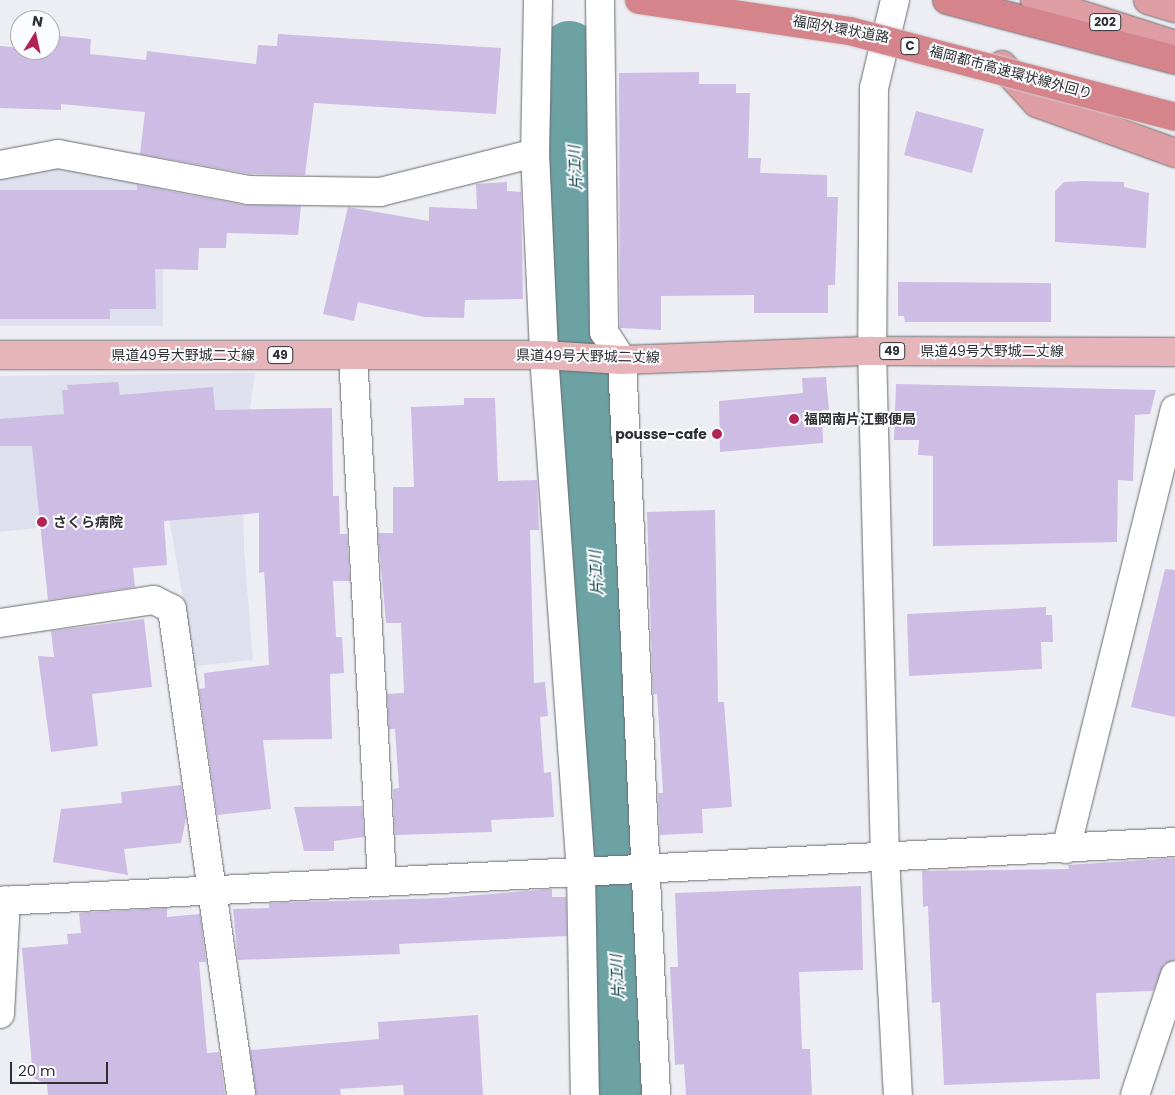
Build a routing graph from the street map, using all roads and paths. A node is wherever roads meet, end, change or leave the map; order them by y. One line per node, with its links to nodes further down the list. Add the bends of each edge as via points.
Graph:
1 (538, 0): 15 (street)
2 (600, 0): 23 (street, via 604,332)
3 (639, 0): 14 (highway, 福岡都市高速環状線外回り / C, bridge, via 850,31)
4 (678, 0): 10 (highway, 福岡外環状道路)
5 (894, 0): 10 (street)
6 (947, 0): 13 (highway)
7 (1035, 0): 11 (highway, 202)
8 (1148, 0): 9 (highway)
9 (1175, 8)
10 (885, 36): 12 (highway, 福岡外環状道路); 18 (street, via 874,88)
11 (1175, 45)
12 (995, 59): 14 (highway, 福岡外環状道路); 16 (highway, via 1037,103)
13 (1175, 60)
14 (1175, 116)
15 (535, 153): 17 (street, via 380,192 248,190 58,154); 22 (street)
16 (1175, 153)
17 (0, 165)
18 (872, 351): 19 (main road, 県道49号大野城二丈線 / 49); 23 (main road, 県道49号大野城二丈線 / 49); 28 (street)
19 (1175, 352)
20 (0, 355): 21 (main road, 県道49号大野城二丈線 / 49)
21 (352, 355): 22 (main road, 県道49号大野城二丈線 / 49); 31 (street)
22 (552, 356): 23 (main road, 県道49号大野城二丈線 / 49); 30 (street)
23 (615, 358): 29 (street)
24 (1175, 409): 27 (street)
25 (0, 623): 32 (street, via 154,600 172,609)
26 (1175, 842): 27 (street)
27 (1066, 849): 28 (street)
28 (885, 856): 29 (street); 39 (street)
29 (640, 870): 30 (street); 38 (street)
30 (586, 872): 31 (street); 37 (street)
31 (382, 882): 32 (street)
32 (208, 887): 33 (street); 36 (street)
33 (3, 900): 35 (street)
34 (1175, 975): 40 (street)
35 (0, 1014)
36 (241, 1095)
37 (585, 1095)
38 (656, 1095)
39 (898, 1095)
40 (1135, 1095)

